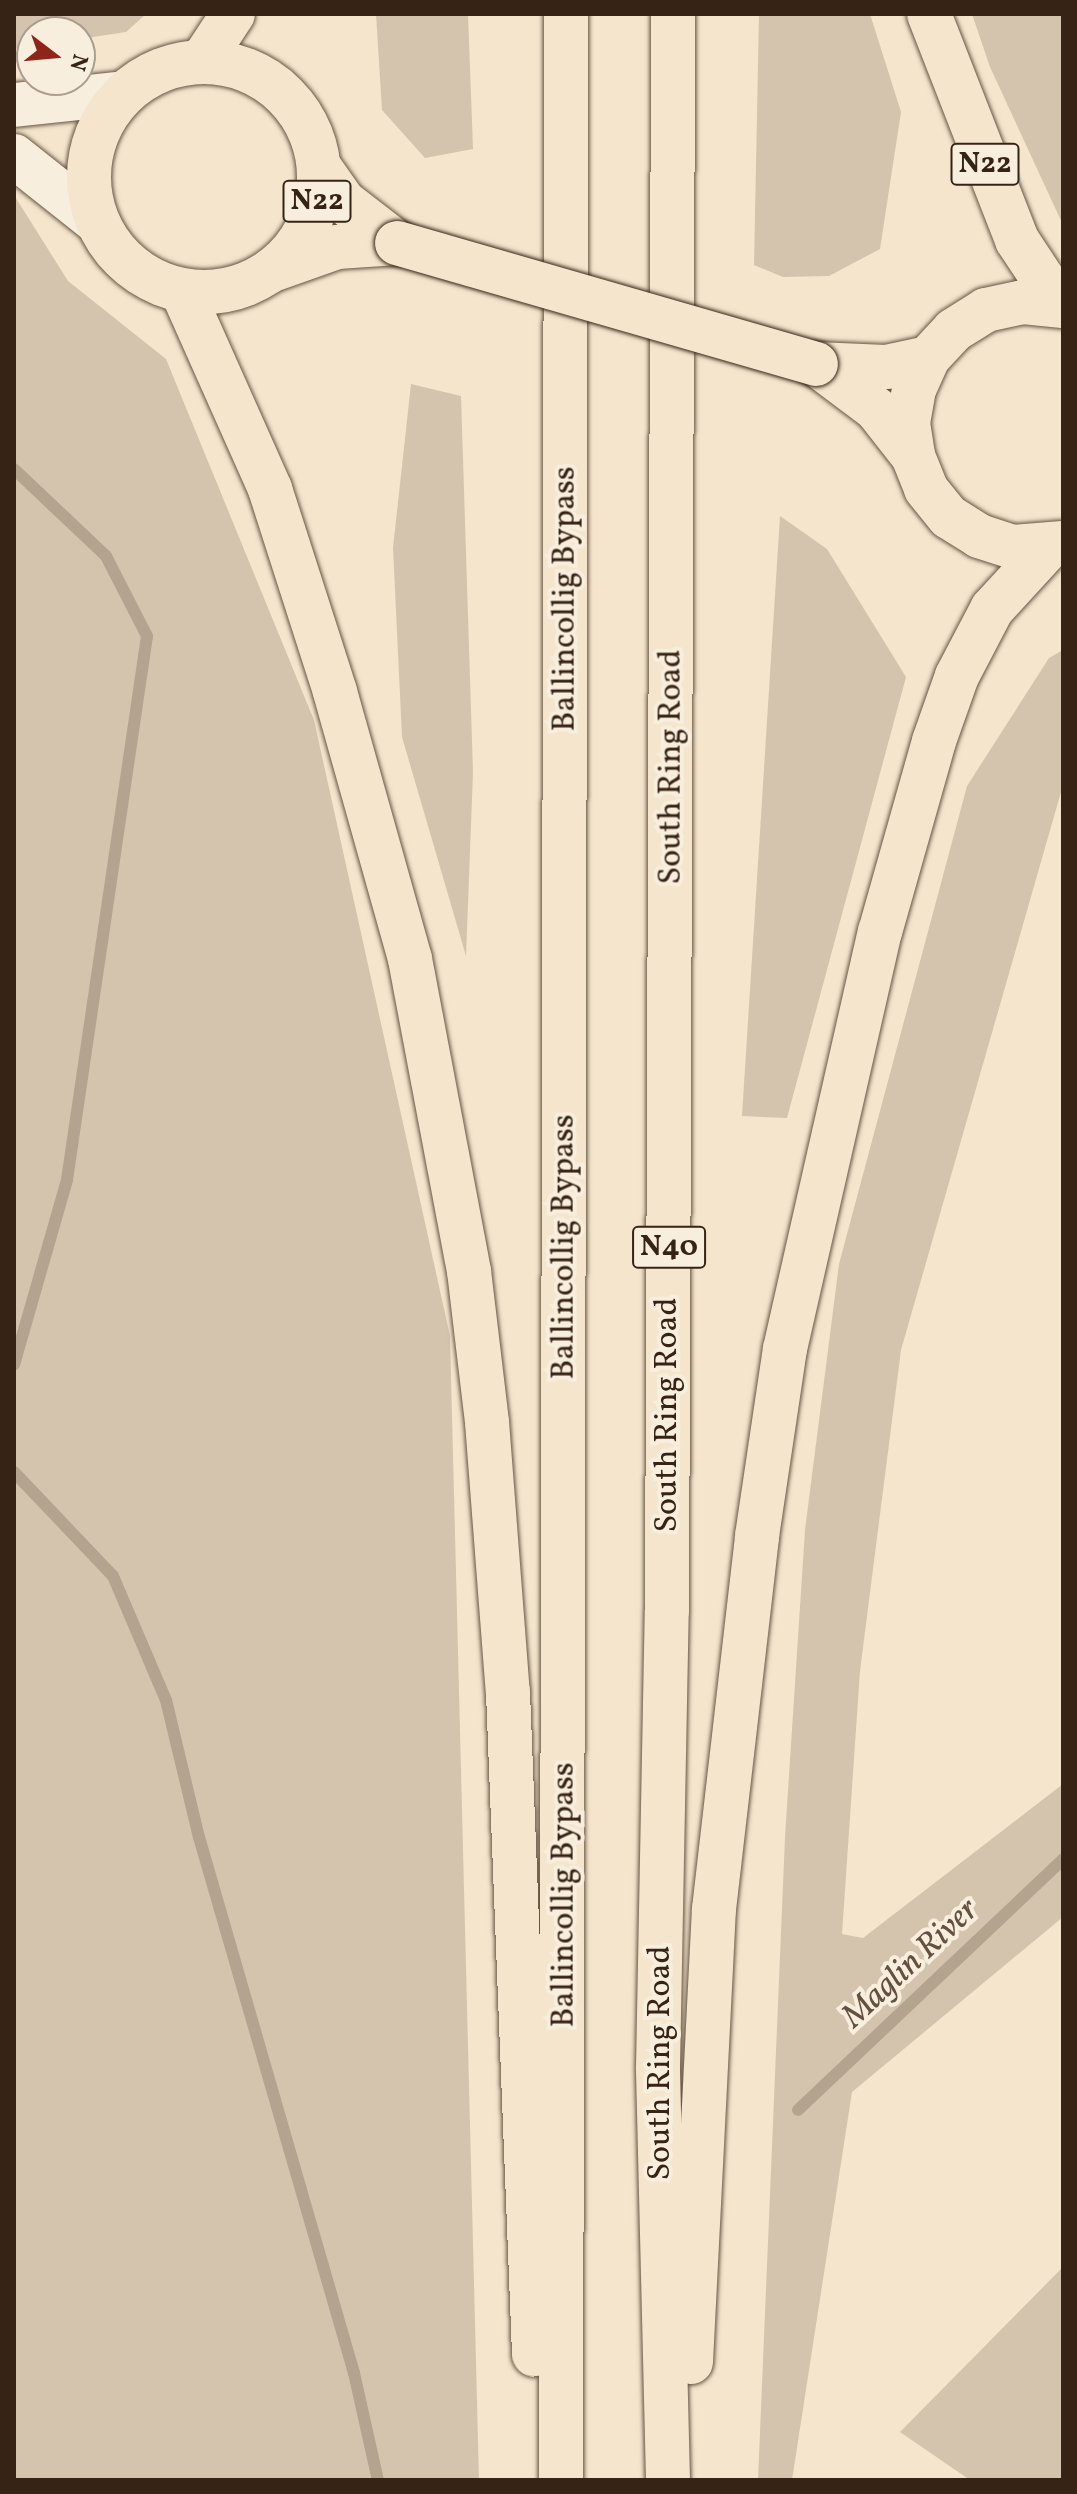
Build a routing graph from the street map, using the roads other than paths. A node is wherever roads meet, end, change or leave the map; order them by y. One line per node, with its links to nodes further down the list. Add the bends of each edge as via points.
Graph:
1 (233, 14): 5 (highway)
2 (566, 14): 20 (highway, Ballincollig Bypass)
3 (673, 14): 21 (highway, South Ring Road / N40, via 667,1611 658,2067)
4 (929, 14): 14 (highway, N22, via 1017,240)
5 (202, 61): 6 (highway, N22, via 147,76); 9 (highway, N22, via 236,65 277,88 312,134)
6 (124, 93): 7 (street); 10 (highway, N22, via 103,121 91,153 89,187)
7 (14, 105)
8 (14, 156): 10 (street)
9 (320, 168): 11 (highway, N22, via 344,202); 12 (highway, N22, via 316,207 300,242)
10 (96, 221): 13 (highway, N22, via 117,253 146,278)
11 (397, 243): 12 (highway, N22, via 337,247); 16 (highway, N22, bridge)
12 (273, 270): 13 (highway, N22, via 245,286 214,293)
13 (182, 291): 19 (highway, via 270,489 335,692 410,959 469,1271 508,1692)
14 (1062, 305): 15 (highway, N22, via 1023,302 986,310 954,330)
15 (928, 358): 16 (highway, N22, via 886,367); 17 (highway, N22, via 914,389 908,423)
16 (816, 364): 17 (highway, N22, via 876,409)
17 (913, 456): 18 (highway, N22, via 926,489 949,517 979,536 1013,547)
18 (1056, 545): 22 (highway, via 992,609 957,676 934,741 880,932 785,1349 757,1536 714,1909)
19 (538, 2480)
20 (561, 2480)
21 (668, 2480)
22 (685, 2480)

